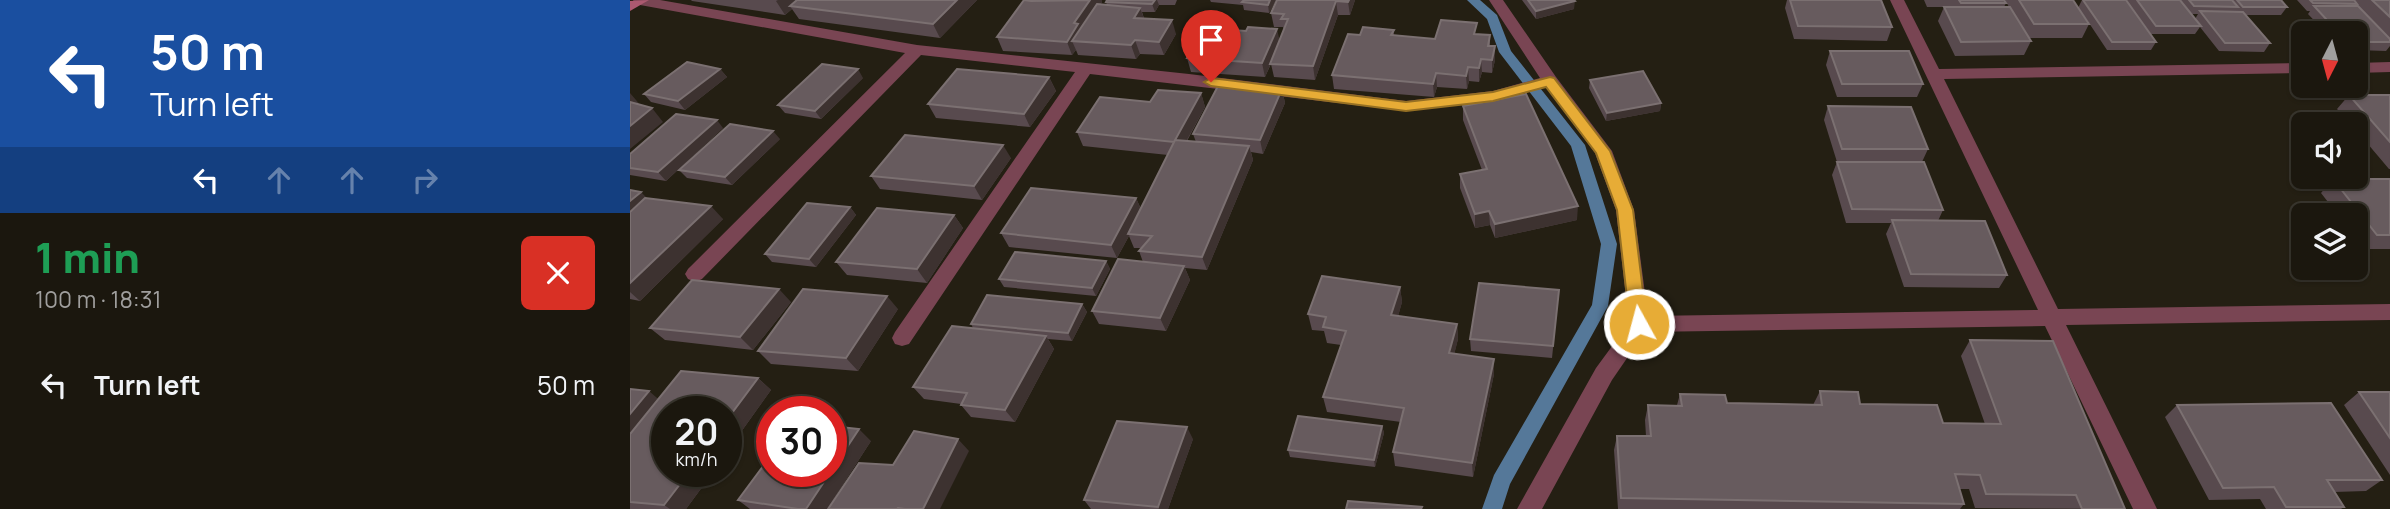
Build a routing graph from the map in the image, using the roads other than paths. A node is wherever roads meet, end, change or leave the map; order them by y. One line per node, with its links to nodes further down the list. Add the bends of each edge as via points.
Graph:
1 (641, 0): 4 (main road); 5 (street)
2 (1496, 0): 11 (street)
3 (1897, 0): 10 (street)
4 (630, 6)
5 (917, 50): 7 (street); 12 (street)
6 (2390, 67): 9 (street)
7 (1086, 68): 11 (street, via 1406,106 1493,96); 16 (street)
8 (2291, 68): 10 (street)
9 (2368, 68)
10 (1936, 74): 14 (street)
11 (1550, 81): 15 (street, via 1603,151 1625,210)
12 (695, 274)
13 (2390, 312): 14 (street)
14 (2054, 317): 15 (street); 18 (street)
15 (1639, 324): 17 (street, via 1604,374)
16 (902, 338)
17 (1529, 509)
18 (2145, 509)

